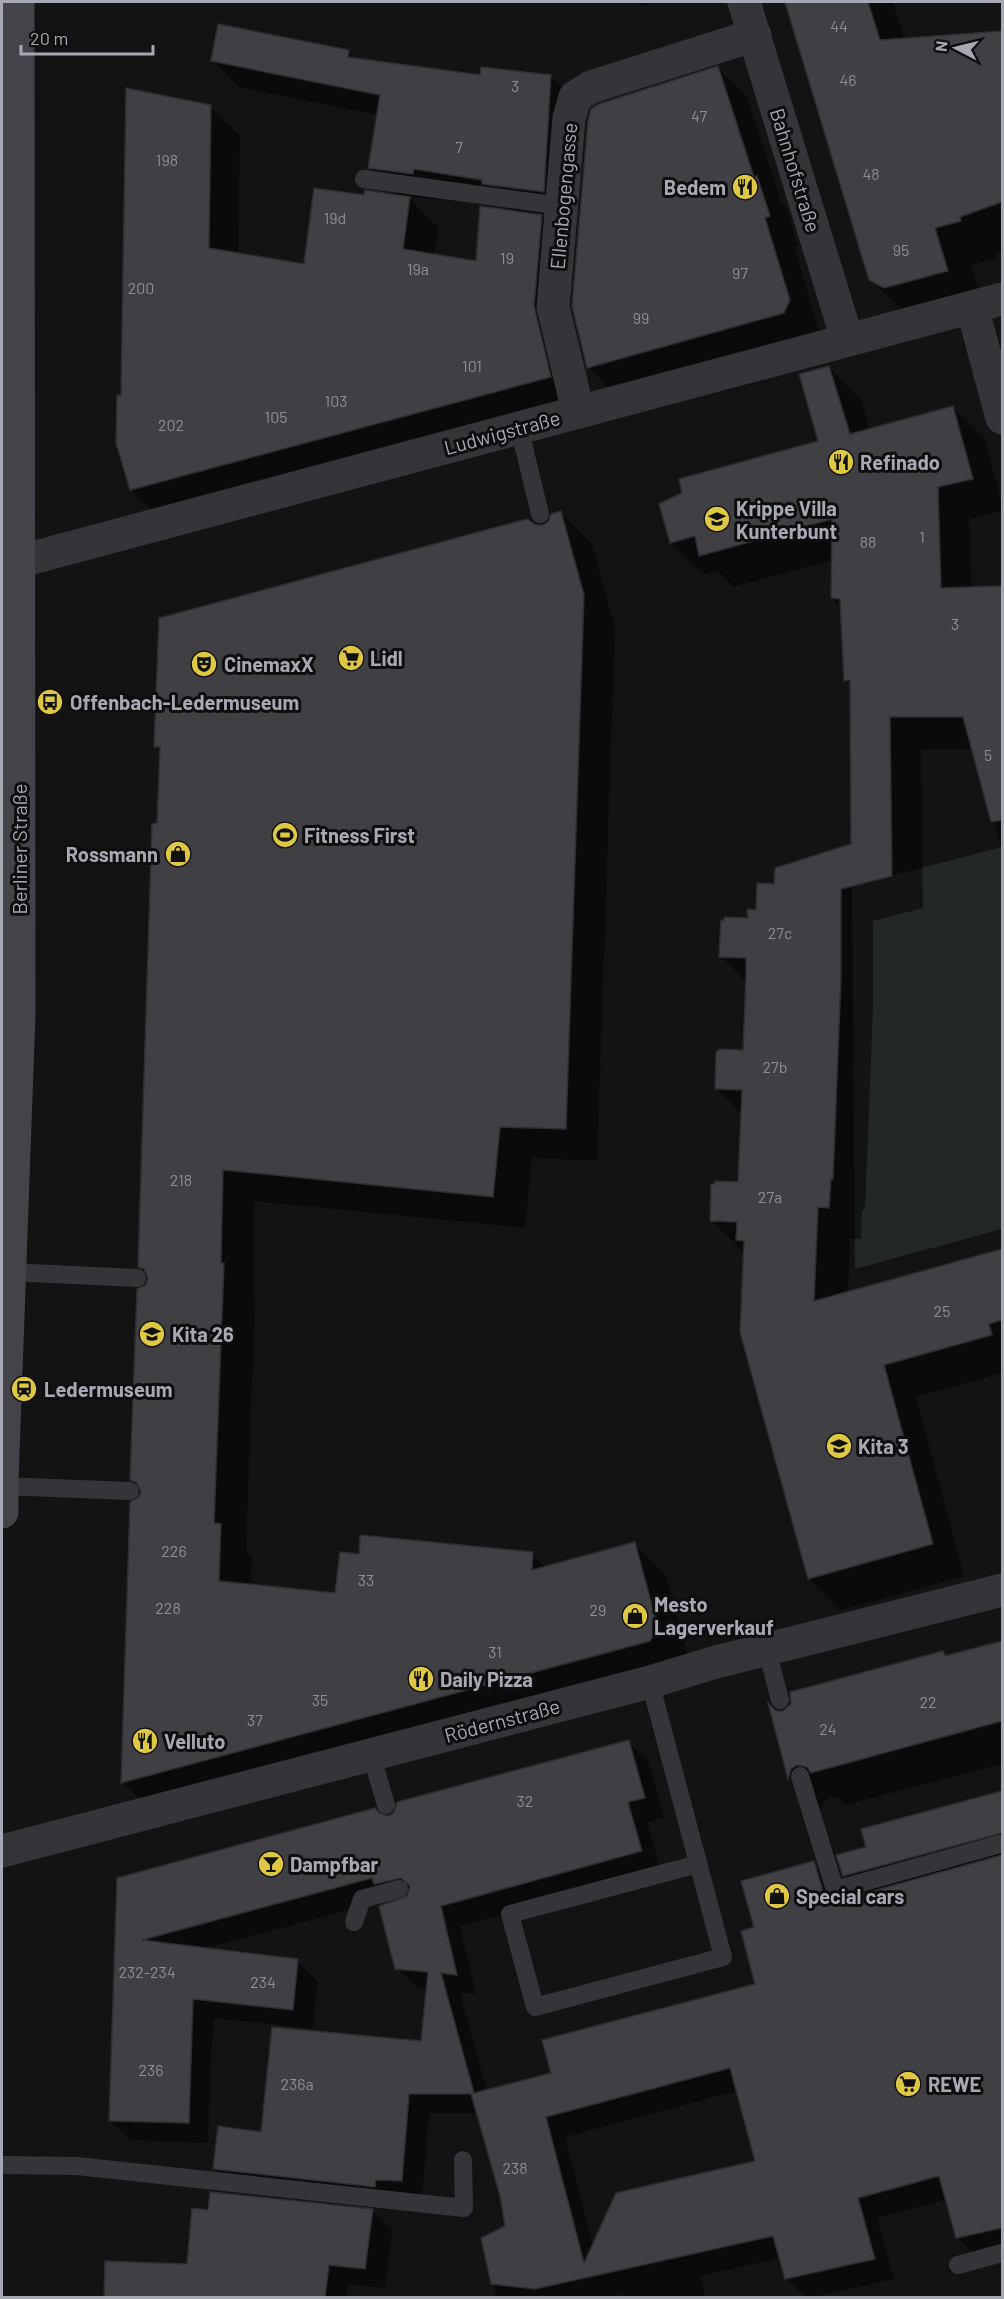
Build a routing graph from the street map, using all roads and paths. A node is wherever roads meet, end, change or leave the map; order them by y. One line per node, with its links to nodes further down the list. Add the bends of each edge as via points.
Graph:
1 (18, 2): 12 (main road, Berliner Straße)
2 (744, 2): 3 (street, Bahnhofstraße)
3 (755, 35): 5 (street, Ellenbogengasse, via 591,87 576,97 569,118); 7 (street, Bahnhofstraße)
4 (364, 179): 5 (lane)
5 (561, 206): 8 (street, Ellenbogengasse, via 553,307)
6 (987, 303): 7 (street, Ludwigstraße); 9 (street)
7 (847, 339): 8 (street, Ludwigstraße)
8 (578, 411): 10 (street, Ludwigstraße)
9 (1002, 418)
10 (519, 427): 11 (lane); 12 (street, Ludwigstraße)
11 (540, 513)
12 (9, 564): 13 (main road, Berliner Straße, via 19,1014)
13 (6, 1234): 14 (main road, Berliner Straße)
14 (9, 1272): 15 (lane); 16 (main road, Berliner Straße)
15 (137, 1278)
16 (2, 1481)
17 (2, 1486): 18 (lane); 19 (main road)
18 (130, 1491)
19 (2, 1512)
20 (1002, 1590): 21 (street, Rödernstraße)
21 (767, 1650): 22 (street, Rödernstraße); 23 (lane)
22 (650, 1682): 24 (street, Rödernstraße); 29 (lane)
23 (780, 1700)
24 (371, 1754): 26 (lane); 28 (street, Rödernstraße)
25 (800, 1776): 27 (lane, via 835,1890)
26 (386, 1805)
27 (1000, 1844)
28 (2, 1851)
29 (698, 1864): 29 (lane, via 723,1957 535,2007 510,1914)
30 (399, 1889): 31 (lane, via 362,1899)
31 (354, 1922)
32 (463, 2160): 33 (lane, via 464,2208 77,2166)
33 (2, 2165)
34 (1002, 2253): 35 (lane)
35 (958, 2265)

